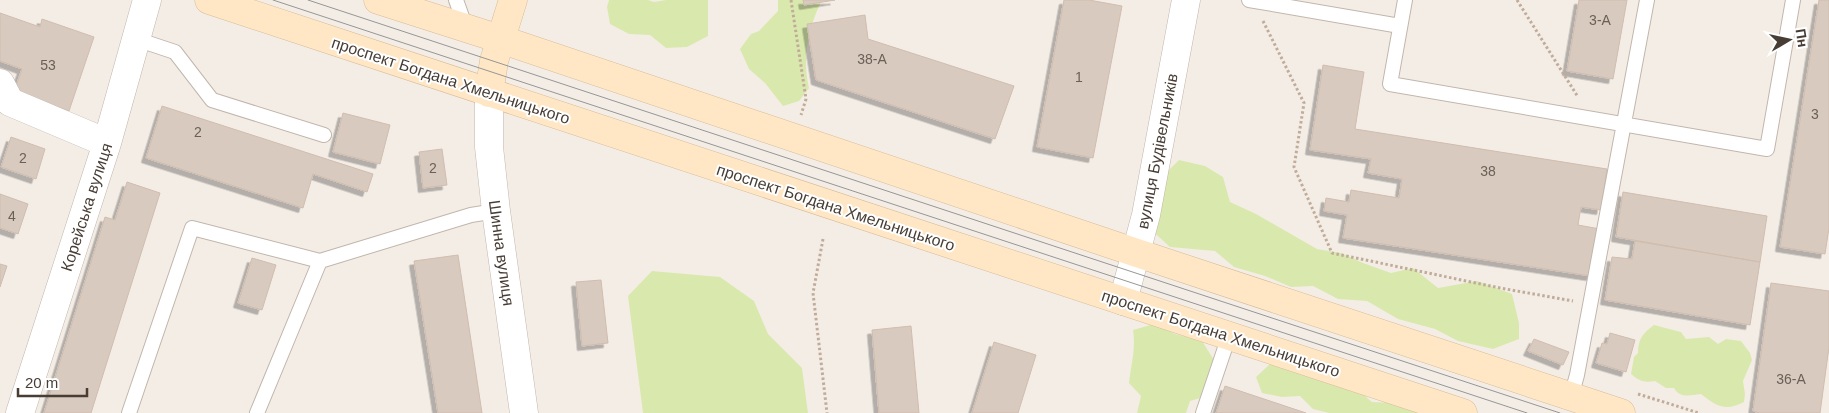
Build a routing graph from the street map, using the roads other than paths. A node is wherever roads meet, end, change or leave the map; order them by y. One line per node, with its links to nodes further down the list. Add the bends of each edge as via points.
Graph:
1 (147, 0): 13 (street, Корейська вулиця)
2 (209, 0): 16 (main road, проспект Богдана Хмельницького)
3 (378, 0): 12 (main road)
4 (456, 0): 12 (lane)
5 (512, 0): 14 (main road)
6 (1186, 0): 21 (street, вулиця Будівельників)
7 (1251, 0): 11 (lane)
8 (1405, 0): 11 (lane)
9 (1648, 0): 17 (lane)
10 (1793, 0): 17 (lane, via 1767,149)
11 (1400, 26): 17 (lane, via 1390,84)
12 (466, 28): 14 (main road)
13 (136, 39): 18 (lane, via 175,52 212,100); 19 (street, Корейська вулиця)
14 (500, 39): 16 (main road); 21 (main road)
15 (0, 83): 19 (street, via 10,102)
16 (489, 93): 20 (street, Шинна вулиця); 23 (main road, проспект Богдана Хмельницького)
17 (1624, 124): 25 (lane)
18 (324, 135)
19 (106, 142): 26 (street, Корейська вулиця)
20 (496, 210): 22 (lane); 29 (street, Шинна вулиця)
21 (1137, 253): 23 (street, вулиця Будівельників); 25 (main road)
22 (320, 261): 27 (lane, via 192,228); 28 (lane)
23 (1123, 301): 24 (main road, проспект Богдана Хмельницького)
24 (1229, 336): 30 (lane); 31 (main road, проспект Богдана Хмельницького)
25 (1571, 396): 32 (main road)
26 (20, 413)
27 (129, 413)
28 (257, 413)
29 (524, 413)
30 (1203, 413)
31 (1463, 413)
32 (1621, 413)

